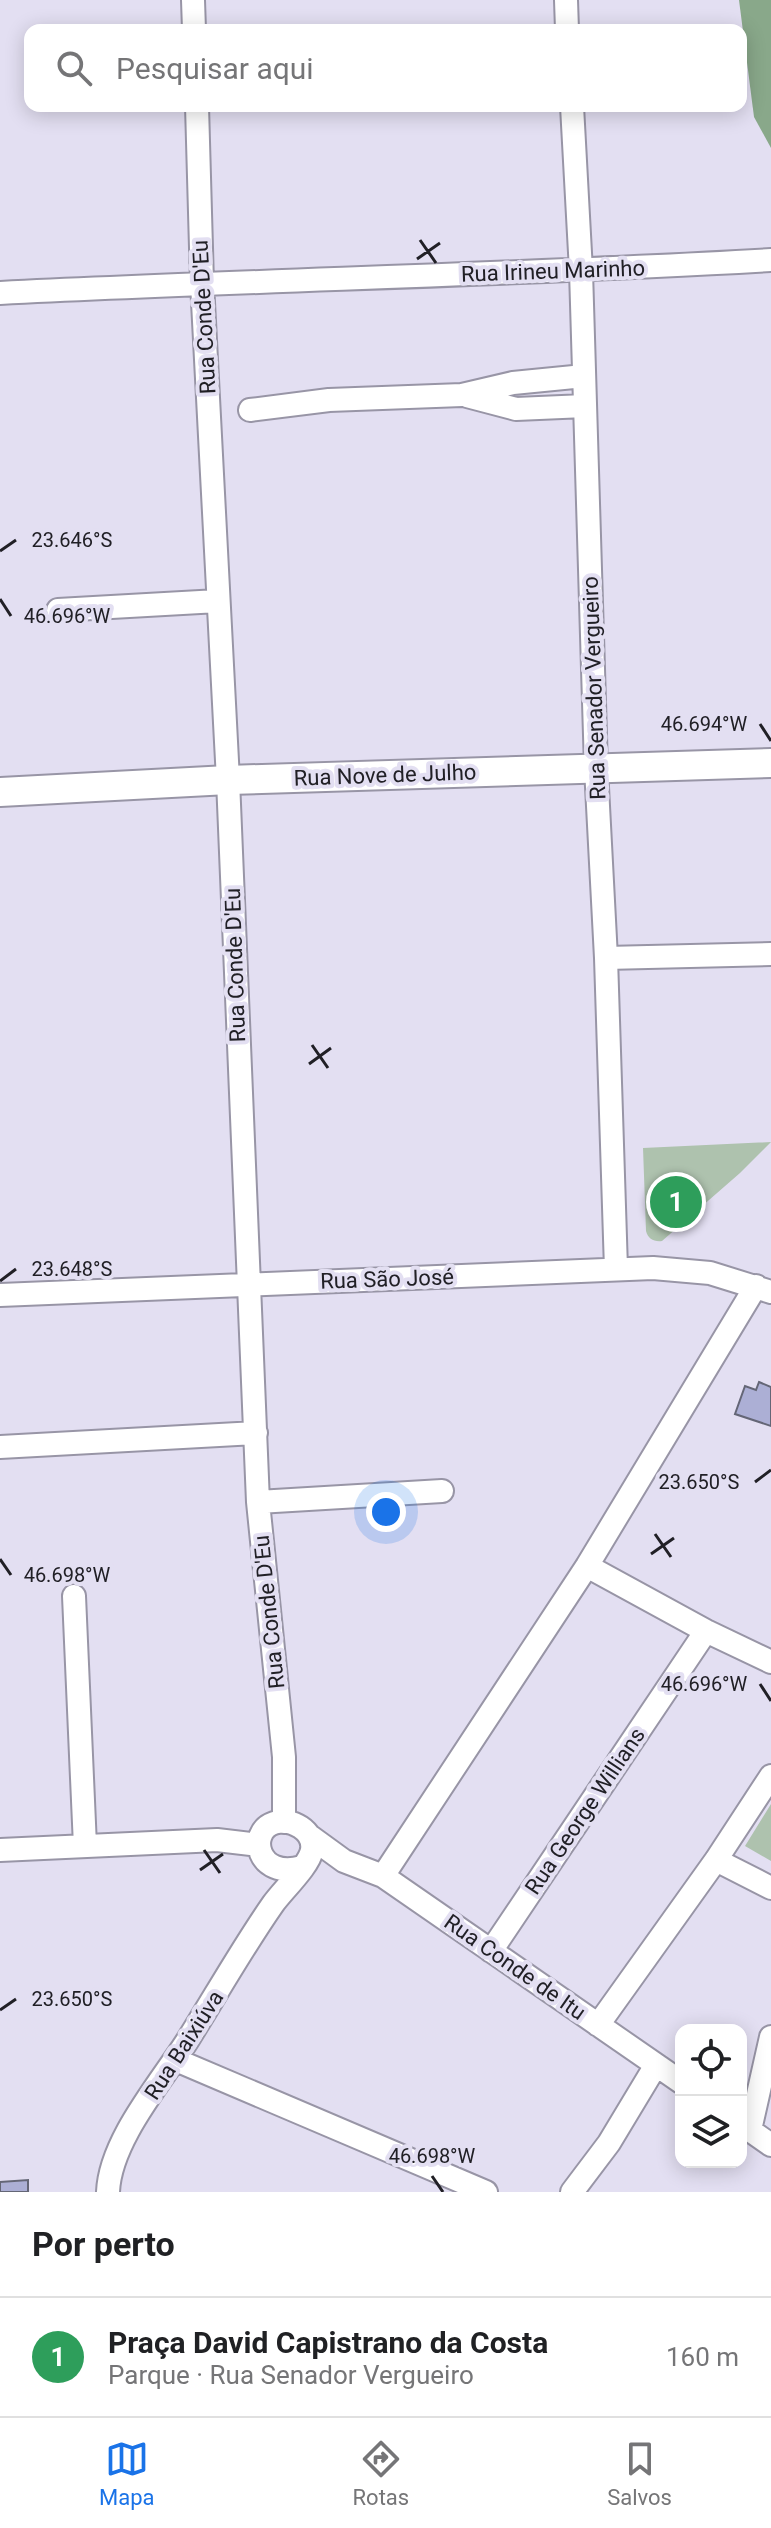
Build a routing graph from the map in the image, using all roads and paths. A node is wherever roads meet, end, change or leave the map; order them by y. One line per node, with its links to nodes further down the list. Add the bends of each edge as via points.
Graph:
1 (193, 0): 3 (street)
2 (566, 0): 4 (street)
3 (194, 24)
4 (567, 24)
5 (197, 112): 9 (street, Rua Conde D'Eu)
6 (572, 112): 8 (street, Rua Senador Vergueiro)
7 (771, 260): 8 (street, Rua Irineu Marinho)
8 (581, 271): 9 (street, Rua Irineu Marinho); 11 (street, Rua Senador Vergueiro)
9 (202, 283): 10 (street, Rua Irineu Marinho); 15 (street, Rua Conde D'Eu)
10 (0, 293)
11 (584, 376): 12 (street, via 513,383); 13 (street, Rua Senador Vergueiro)
12 (462, 395): 13 (street, via 516,409); 14 (street, via 329,400)
13 (585, 406): 18 (street, Rua Senador Vergueiro)
14 (250, 410)
15 (218, 601): 16 (street); 19 (street, Rua Conde D'Eu)
16 (58, 610)
17 (771, 763): 18 (street, Rua Nove de Julho)
18 (596, 768): 19 (street, Rua Nove de Julho); 22 (street, Rua Senador Vergueiro)
19 (228, 780): 20 (street, Rua Nove de Julho); 24 (street, Rua Conde D'Eu)
20 (0, 792)
21 (771, 954): 22 (street)
22 (606, 958): 23 (street, Rua Senador Vergueiro)
23 (616, 1269): 24 (street, Rua São José); 25 (street, Rua São José, via 710,1273)
24 (248, 1285): 26 (street, Rua São José); 27 (street, Rua Conde D'Eu)
25 (764, 1289): 31 (street)
26 (0, 1295)
27 (256, 1433): 28 (street); 30 (street, Rua Conde D'Eu)
28 (0, 1447)
29 (442, 1491): 30 (street)
30 (258, 1502): 36 (street, Rua Conde D'Eu, via 284,1757)
31 (587, 1566): 33 (street); 44 (street)
32 (74, 1596): 38 (street)
33 (706, 1631): 34 (street); 47 (street, Rua George Willians)
34 (771, 1662)
35 (771, 1776): 41 (street)
36 (284, 1822): 37 (street); 40 (street, via 270,1825 261,1836)
37 (311, 1837): 42 (street, Rua Conde de Itu); 43 (street)
38 (85, 1846): 39 (street); 40 (street, via 217,1840)
39 (0, 1850)
40 (264, 1854): 43 (street, via 285,1871); 46 (street)
41 (716, 1860): 45 (street); 48 (street)
42 (344, 1861): 43 (street, Rua Conde de Itu); 44 (street, Rua Conde de Itu)
43 (303, 1866): 46 (street)
44 (383, 1876): 47 (street, Rua Conde de Itu)
45 (771, 1888)
46 (273, 1904): 50 (street, Rua Baixiúva)
47 (491, 1951): 48 (street, Rua Conde de Itu)
48 (598, 2025): 51 (street, Rua Conde de Itu)
49 (771, 2037): 53 (street)
50 (176, 2060): 56 (street, Rua Baixiúva, via 127,2133); 57 (street)
51 (656, 2065): 52 (street, Rua Conde de Itu); 58 (street)
52 (675, 2078)
53 (747, 2120)
54 (747, 2128): 55 (street)
55 (771, 2145)
56 (108, 2192)
57 (486, 2192)
58 (572, 2192)

